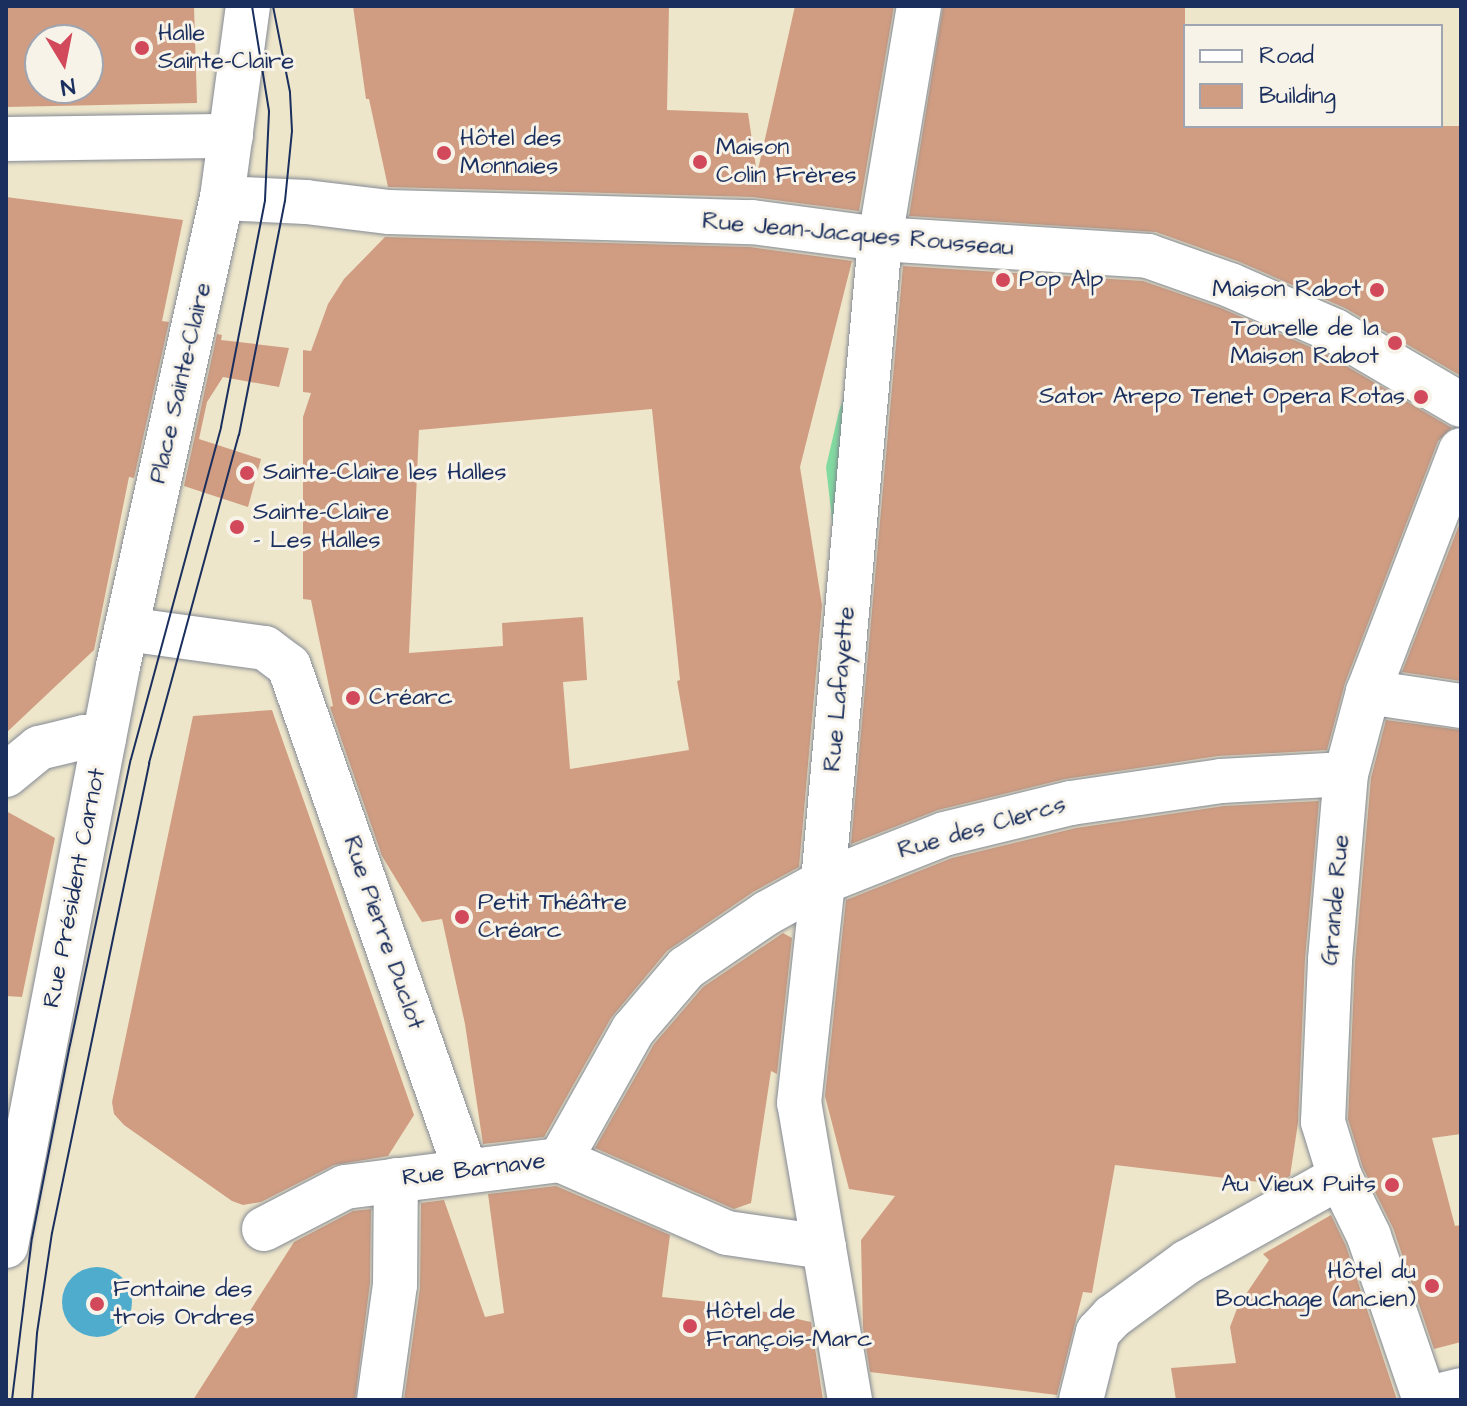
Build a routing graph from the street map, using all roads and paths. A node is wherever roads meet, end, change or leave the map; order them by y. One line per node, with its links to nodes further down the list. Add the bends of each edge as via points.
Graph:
1 (248, 6): 3 (street, Place Sainte-Claire)
2 (919, 6): 6 (street, Rue Lafayette)
3 (231, 136): 4 (street); 5 (street, Place Sainte-Claire)
4 (6, 139)
5 (222, 198): 6 (street, Rue Jean-Jacques Rousseau, via 389,212 752,222); 9 (street, Place Sainte-Claire)
6 (880, 239): 7 (street, Rue Jean-Jacques Rousseau, via 1148,256 1335,331); 15 (street, Rue Lafayette)
7 (1461, 405)
8 (1461, 450): 10 (street, Grande Rue)
9 (122, 647): 12 (street, Rue Président Carnot); 18 (street, Rue Pierre Duclot, via 265,648 289,666)
10 (1368, 692): 11 (street); 13 (street, Grande Rue)
11 (1461, 706)
12 (104, 739): 14 (street, via 84,737 39,748); 16 (street, Rue Président Carnot)
13 (1346, 774): 15 (street, Rue des Clercs, via 1221,781 1071,803 944,834); 19 (street, Grande Rue, via 1323,1122)
14 (6, 775)
15 (823, 882): 17 (street, Rue des Clercs, via 686,968 633,1030); 23 (street, Rue Lafayette, via 799,1103)
16 (25, 1082): 22 (street, Rue Président Carnot)
17 (560, 1160): 18 (street, Rue Barnave); 23 (street, Rue Barnave, via 727,1233)
18 (465, 1169): 20 (street, Rue Barnave)
19 (1340, 1177): 25 (street, Grande Rue, via 1369,1236 1408,1355); 27 (street, via 1187,1262 1112,1317 1098,1332)
20 (396, 1180): 21 (street, Rue Barnave, via 345,1187); 26 (street, via 395,1285)
21 (264, 1229)
22 (6, 1246)
23 (824, 1247): 24 (street, Rue Lafayette)
24 (848, 1386)
25 (1437, 1396)
26 (379, 1400)
27 (1081, 1400)

